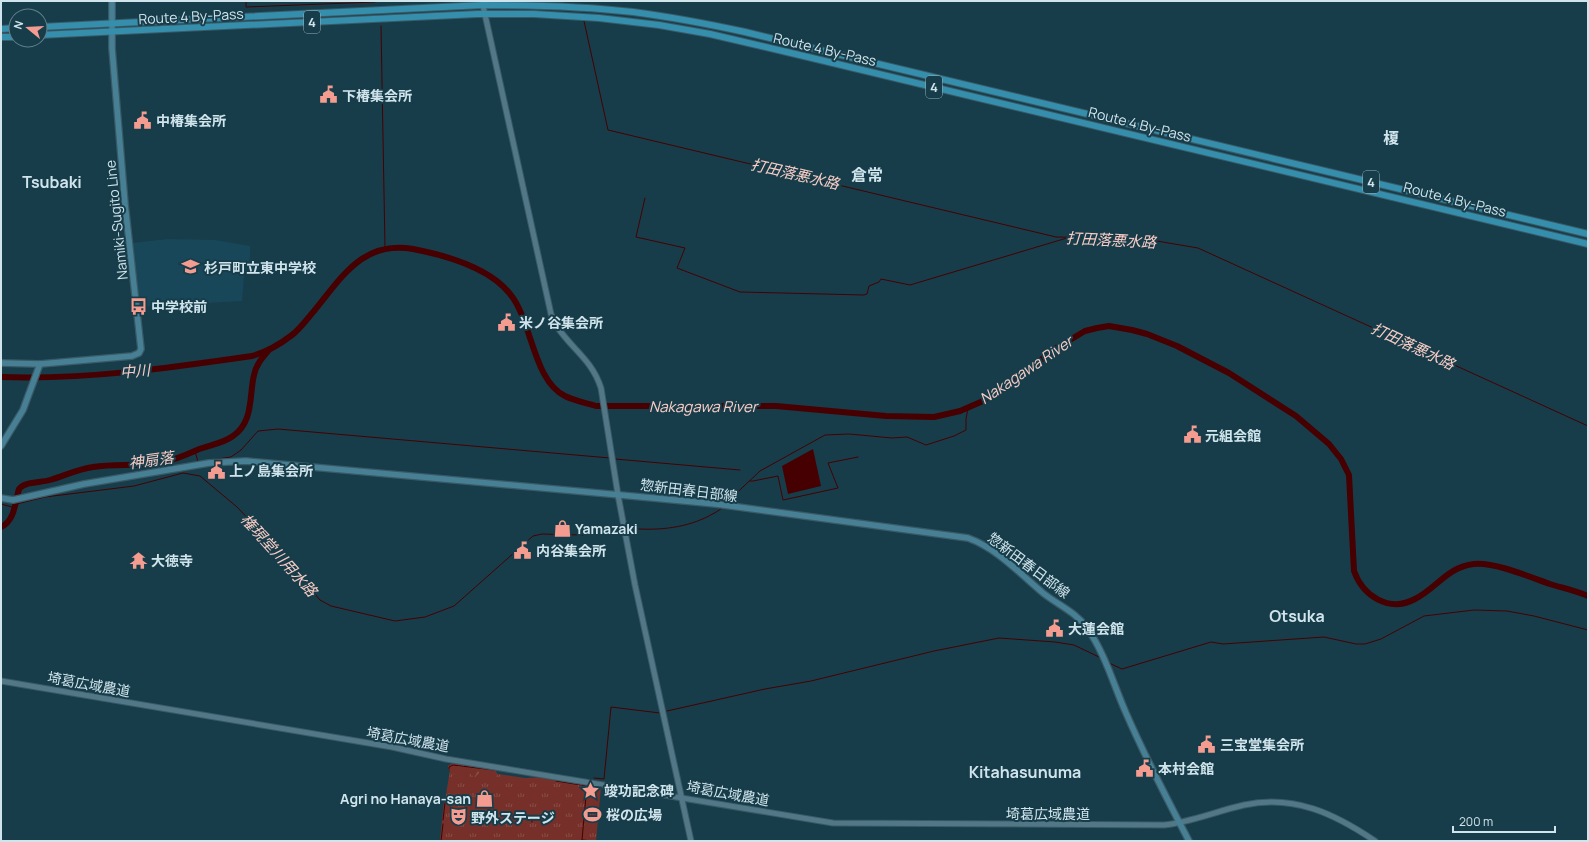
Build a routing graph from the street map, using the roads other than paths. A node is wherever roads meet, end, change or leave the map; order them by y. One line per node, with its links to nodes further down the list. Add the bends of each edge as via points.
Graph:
1 (112, 1): 4 (main road, Namiki-Sugito Line)
2 (483, 3): 3 (street); 4 (highway, Route 4 By-Pass / 4); 8 (highway, Route 4 By-Pass / 4, via 593,8 711,25)
3 (485, 14): 6 (highway, Route 4 By-Pass / 4); 9 (highway, Route 4 By-Pass / 4, via 599,18 710,34); 13 (street, via 551,314 557,327 596,374 601,390)
4 (111, 23): 5 (highway, Route 4 By-Pass / 4); 6 (main road, Namiki-Sugito Line)
5 (48, 26)
6 (111, 32): 7 (highway, Route 4 By-Pass / 4); 11 (main road, Namiki-Sugito Line, via 125,204 141,350 132,356)
7 (48, 36)
8 (1588, 234)
9 (1588, 244)
10 (1, 363): 11 (main road)
11 (40, 364): 12 (main road, via 20,415)
12 (1, 446)
13 (618, 495): 14 (main road, 惣新田春日部線, via 246,461 209,463 84,484 13,500); 16 (street, via 635,585); 17 (main road, 惣新田春日部線, via 724,506 968,538 978,542 998,554 1044,594 1077,616 1089,630 1126,714)
14 (1, 498)
15 (1, 681): 16 (street, 埼葛広域農道, via 446,759)
16 (682, 797): 17 (street, 埼葛広域農道, via 833,823); 18 (street)
17 (1180, 823): 19 (main road, 惣新田春日部線); 20 (street, 埼葛広域農道, via 1245,805 1277,802 1314,808 1331,814)
18 (691, 841)
19 (1189, 841)
20 (1375, 841)

